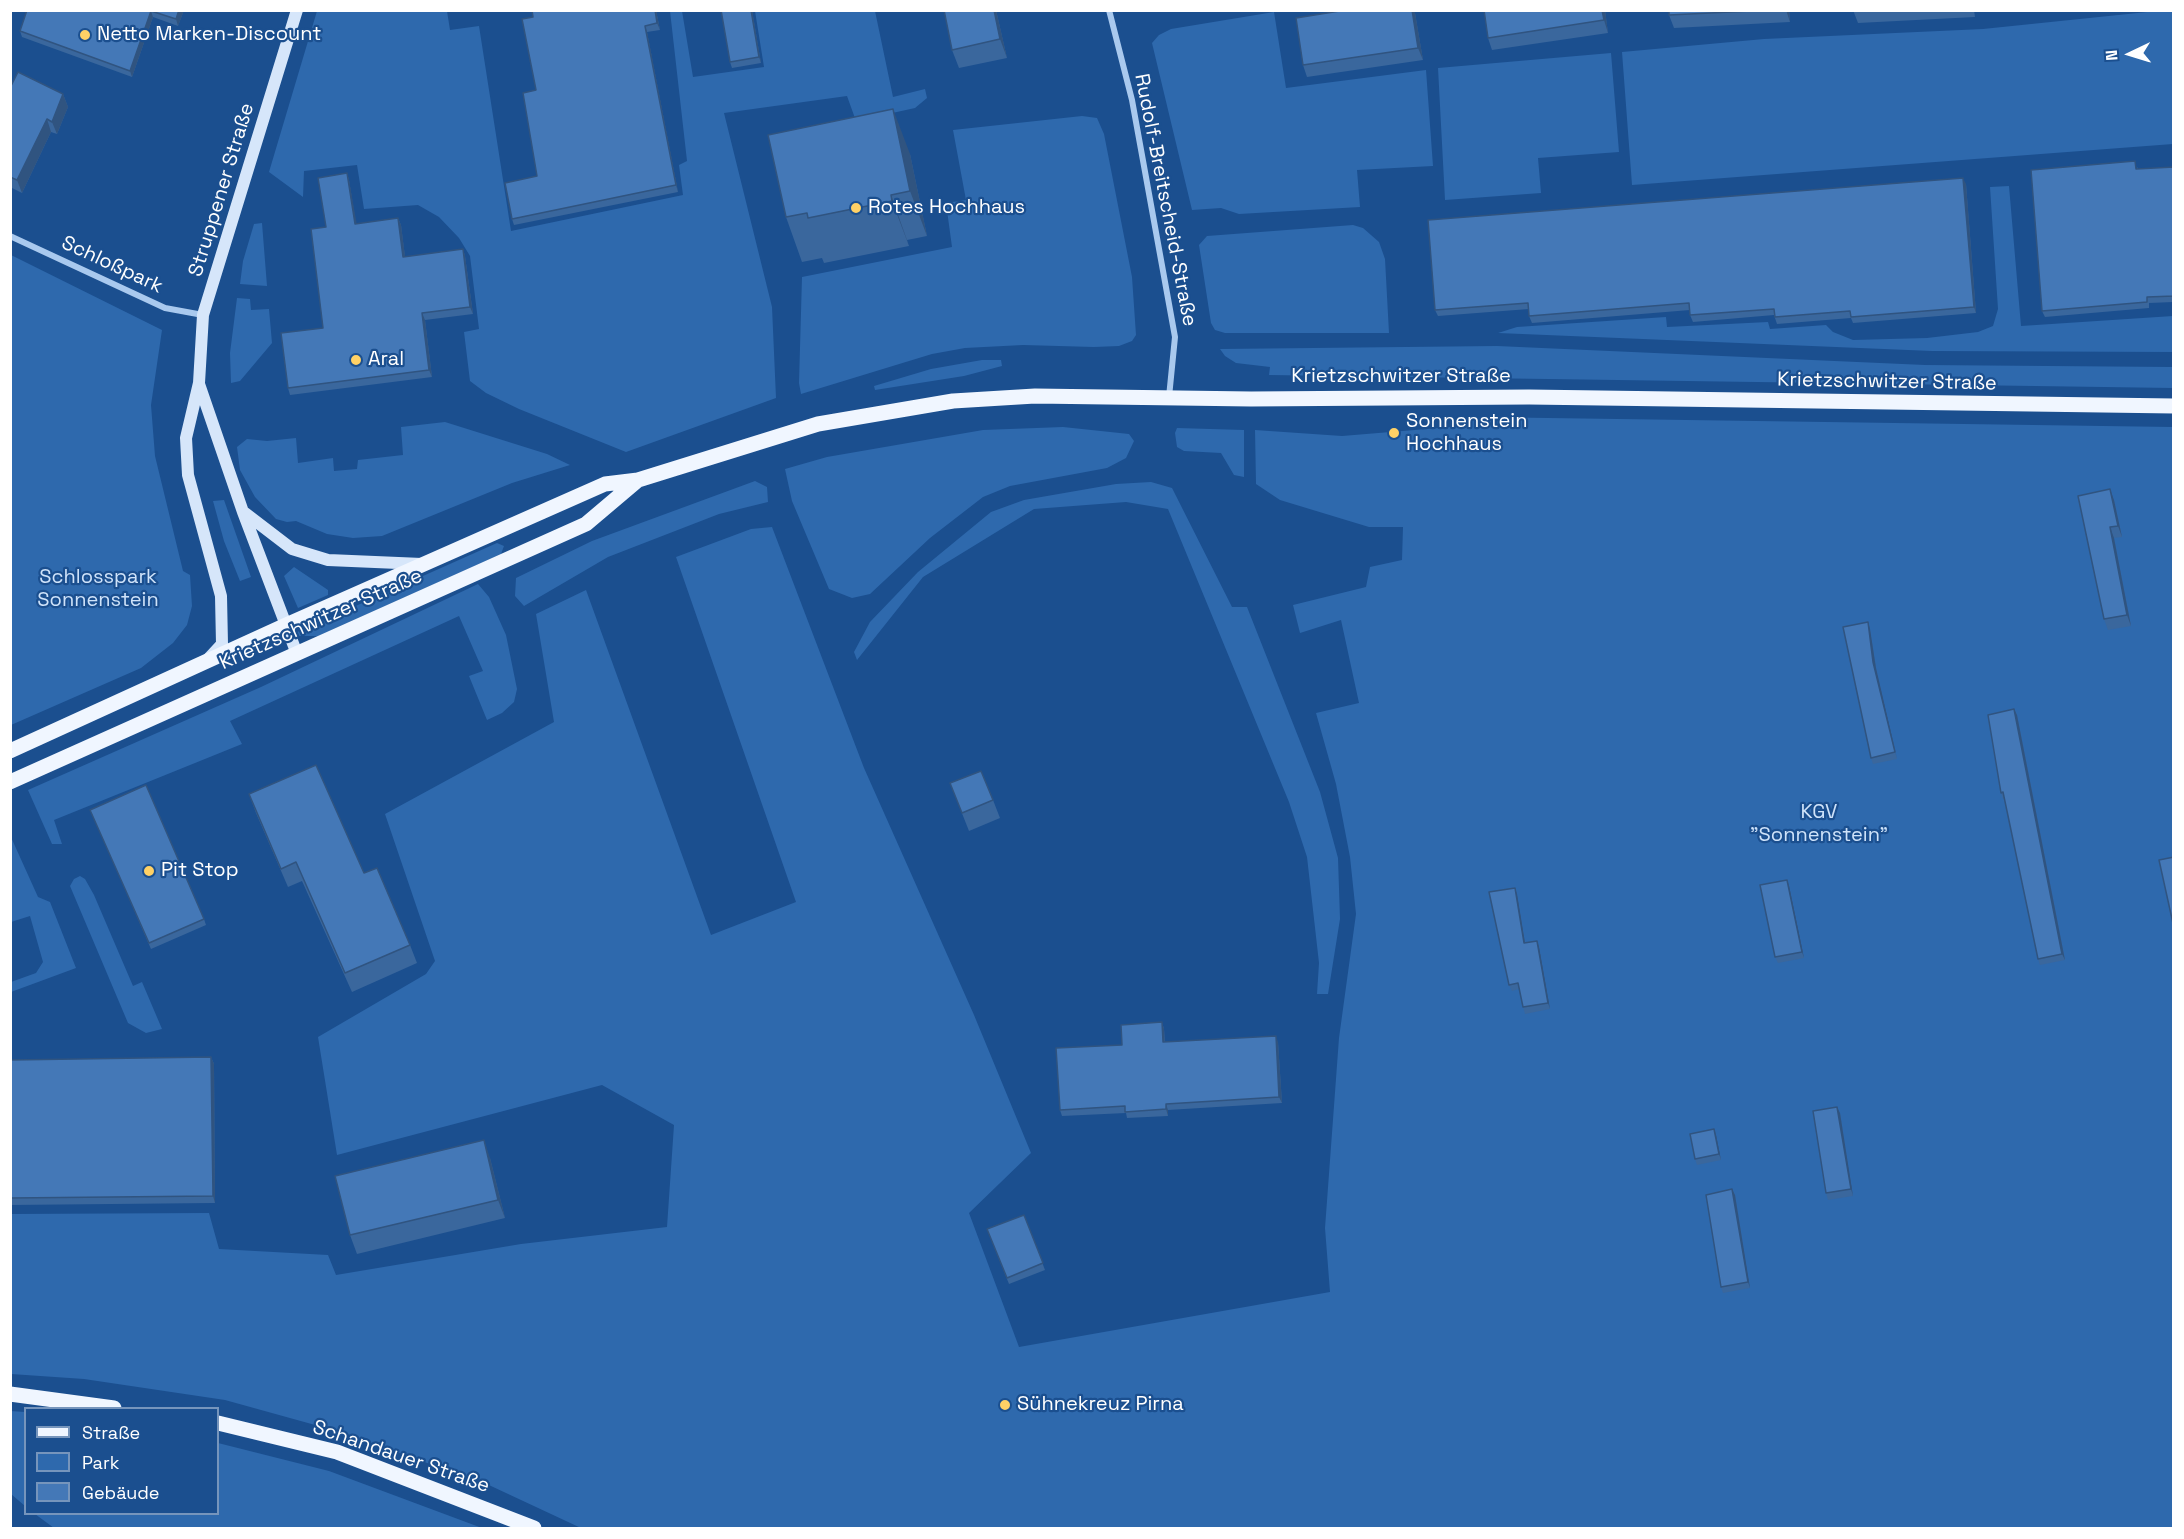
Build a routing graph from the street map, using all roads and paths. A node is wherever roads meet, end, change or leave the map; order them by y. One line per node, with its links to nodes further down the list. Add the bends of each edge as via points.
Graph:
1 (297, 10): 4 (main road, Struppener Straße)
2 (1109, 11): 6 (street, Rudolf-Breitscheid-Straße, via 1132,100 1175,336)
3 (10, 236): 4 (street, Schloßpark, via 165,308)
4 (203, 315): 5 (main road, Struppener Straße)
5 (199, 383): 9 (main road, Struppener Straße); 13 (main road, Struppener Straße, via 186,438 188,475 221,596 222,644)
6 (1169, 397): 7 (main road, Krietzschwitzer Straße, via 1529,397); 8 (main road, Krietzschwitzer Straße, via 1035,396 952,401 818,424)
7 (2174, 406)
8 (638, 480): 10 (main road, Krietzschwitzer Straße, via 605,484); 12 (main road, Krietzschwitzer Straße, via 586,524)
9 (243, 512): 10 (main road, via 292,549 328,560); 11 (main road, Struppener Straße)
10 (422, 564): 11 (main road, Krietzschwitzer Straße)
11 (286, 625): 12 (main road, Struppener Straße); 13 (main road, Krietzschwitzer Straße)
12 (297, 654): 15 (main road, Krietzschwitzer Straße)
13 (205, 664): 14 (main road, Krietzschwitzer Straße)
14 (10, 752)
15 (10, 782)
16 (10, 1394): 17 (main road)
17 (107, 1407)
18 (219, 1424): 19 (main road, Schandauer Straße, via 337,1452)
19 (534, 1528)

